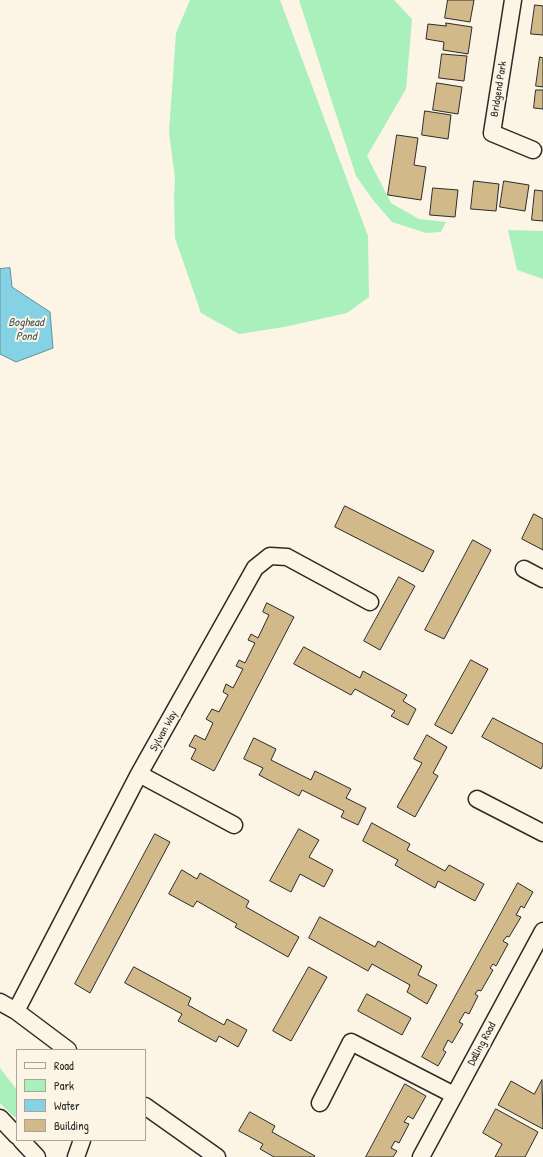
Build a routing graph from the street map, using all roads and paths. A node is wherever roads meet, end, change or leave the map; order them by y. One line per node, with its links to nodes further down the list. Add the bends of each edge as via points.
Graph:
1 (514, 0): 2 (street, Bridgend Park, via 492,132)
2 (534, 150)
3 (524, 569): 4 (street)
4 (543, 579)
5 (370, 602): 6 (street, Sylvan Way, via 287,557 270,556 255,568)
6 (140, 774): 8 (street); 12 (street, Sylvan Way)
7 (477, 799): 9 (street)
8 (234, 825)
9 (543, 832)
10 (543, 931): 14 (street, Dalling Road)
11 (0, 1002): 12 (street)
12 (16, 1011): 13 (street)
13 (67, 1049)
14 (454, 1095): 15 (street, via 351,1042); 24 (street, Dalling Road)
15 (320, 1103)
16 (146, 1107): 23 (street)
17 (0, 1118): 18 (street)
18 (16, 1135)
19 (22, 1141): 21 (street)
20 (82, 1141): 22 (street)
21 (37, 1157)
22 (76, 1157)
23 (217, 1157)
24 (421, 1157)

